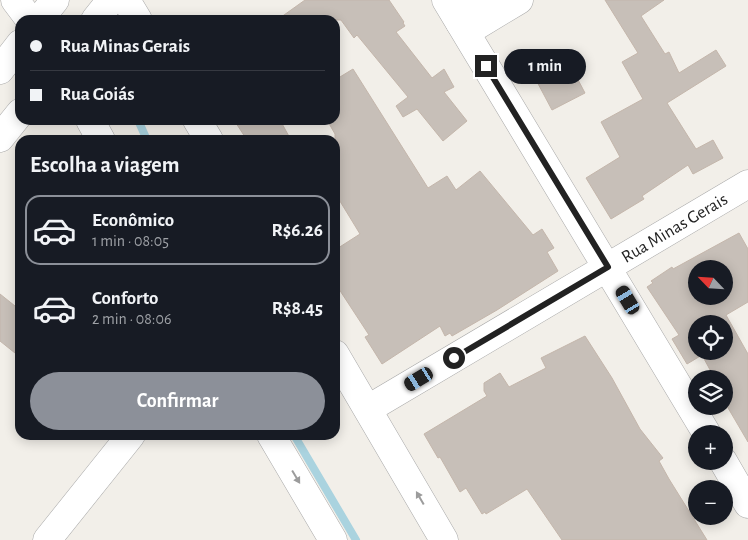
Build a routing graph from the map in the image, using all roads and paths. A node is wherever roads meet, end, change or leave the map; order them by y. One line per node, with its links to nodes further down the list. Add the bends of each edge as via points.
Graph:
1 (15, 0): 8 (street)
2 (55, 0): 9 (street)
3 (110, 0): 10 (street)
4 (126, 0): 11 (street)
5 (446, 0): 12 (street)
6 (480, 0): 12 (street)
7 (519, 0): 12 (street)
8 (26, 15)
9 (43, 15)
10 (99, 15)
11 (135, 15)
12 (463, 28): 18 (street)
13 (15, 50): 14 (street)
14 (0, 70)
15 (15, 119): 16 (street)
16 (0, 138)
17 (748, 184): 18 (street, Rua Minas Gerais)
18 (608, 267): 20 (street, Rua Minas Gerais); 21 (street)
19 (340, 362): 20 (street)
20 (368, 409): 28 (street, one-way to 20)
21 (702, 425)
22 (127, 440): 26 (street)
23 (274, 440): 27 (street, one-way to 27)
24 (728, 470): 25 (street)
25 (748, 504)
26 (47, 540)
27 (333, 540)
28 (444, 540)

